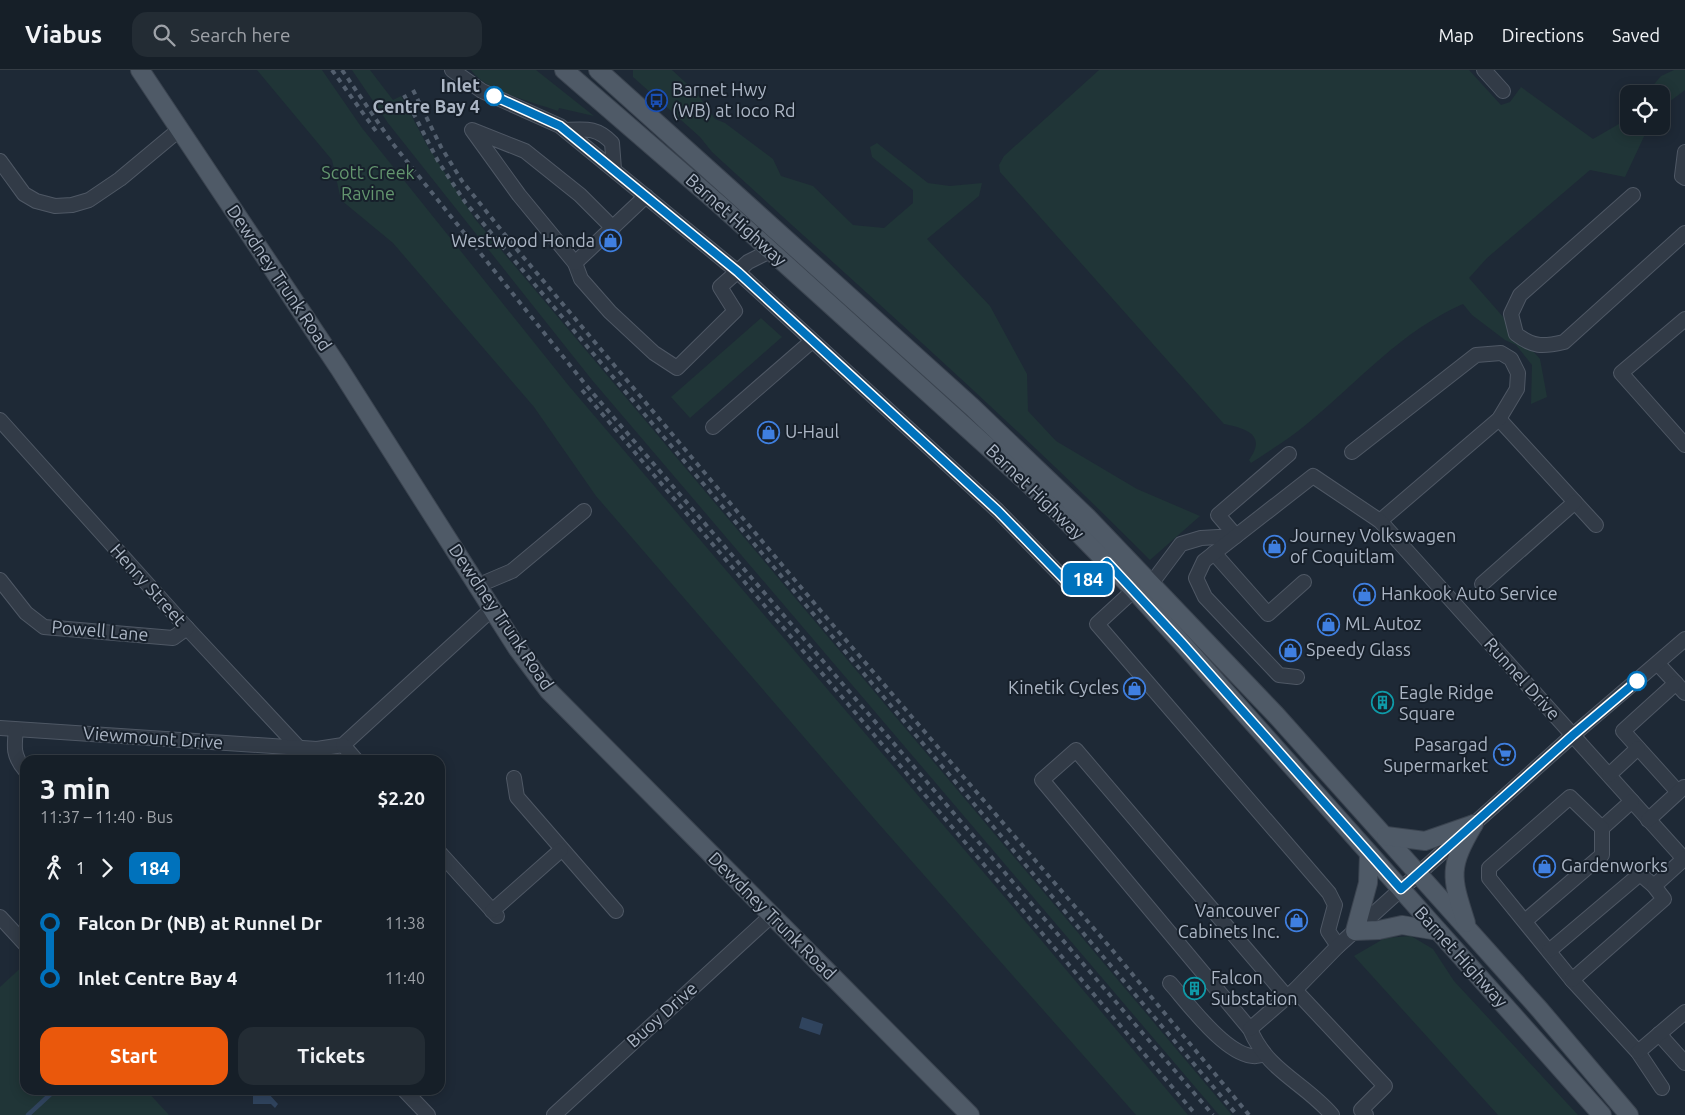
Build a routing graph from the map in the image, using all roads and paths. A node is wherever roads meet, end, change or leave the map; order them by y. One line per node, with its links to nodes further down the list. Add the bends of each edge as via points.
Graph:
1 (140, 70): 7 (main road, Dewdney Trunk Road)
2 (452, 70): 8 (street, via 482,91 525,108)
3 (564, 70): 17 (main road, Barnet Highway)
4 (1484, 70): 6 (street)
5 (606, 73): 37 (main road, Barnet Highway, via 972,407 1087,517)
6 (1503, 91)
7 (180, 130): 10 (street, via 89,200 72,205 55,206 24,194); 39 (main road, Dewdney Trunk Road, via 339,368)
8 (565, 130): 11 (street); 11 (street, via 587,129 602,133 612,143)
9 (1685, 152): 12 (street, via 1682,176)
10 (0, 162)
11 (614, 169): 14 (street)
12 (1685, 178)
13 (1633, 195): 16 (street, via 1520,295 1511,314 1516,334 1529,344 1548,346 1564,342)
14 (646, 196): 15 (street); 19 (street)
15 (613, 228): 18 (street); 18 (street, via 580,195 525,151 472,130)
16 (1685, 233)
17 (770, 251): 19 (street, via 748,262); 34 (main road, Barnet Highway, via 1042,496)
18 (575, 264): 19 (street, via 582,279 610,312 676,368 735,311 720,288)
19 (738, 272): 21 (street)
20 (1685, 320): 25 (street, via 1621,373)
21 (812, 341): 24 (street); 34 (street, via 998,511 1073,588)
22 (1499, 419): 26 (street, via 1517,389 1518,373 1511,359 1501,353 1476,355); 28 (street); 30 (street)
23 (0, 420): 42 (street, Henry Street)
24 (713, 428)
25 (1685, 445)
26 (1352, 452)
27 (1289, 454): 32 (street, via 1218,515)
28 (1575, 502): 31 (street); 38 (street)
29 (584, 511): 39 (street, via 512,571)
30 (1380, 521): 32 (street, Runnel Drive, via 1313,476); 49 (street, Runnel Drive)
31 (1596, 525)
32 (1236, 536): 33 (street); 37 (street, via 1201,538 1181,544)
33 (1214, 553): 36 (street, via 1268,614); 45 (street, via 1204,561 1196,578 1206,597 1279,675)
34 (1107, 562): 40 (main road, Barnet Highway)
35 (0, 580): 42 (street, Powell Lane, via 26,613 44,627 173,638)
36 (1304, 582)
37 (1151, 584): 62 (main road, Barnet Highway, via 1219,653)
38 (1482, 584)
39 (478, 585): 41 (main road, Dewdney Trunk Road)
40 (1134, 590): 64 (main road, Barnet Highway); 78 (street, via 1097,624 1329,893 1335,905 1328,931)
41 (494, 608): 50 (street); 71 (main road, Dewdney Trunk Road, via 517,648 549,691)
42 (187, 628): 51 (street, Henry Street)
43 (1684, 643): 44 (street)
44 (1658, 664): 46 (street); 49 (street)
45 (1296, 677)
46 (1680, 688): 52 (street, via 1623,731)
47 (0, 728): 48 (street, Viewmount Drive)
48 (16, 730): 51 (street, Viewmount Drive); 54 (street, via 13,750)
49 (1573, 735): 55 (street, Runnel Drive); 60 (street)
50 (343, 745): 51 (street, Viewmount Drive, via 317,750); 53 (street)
51 (299, 748)
52 (1638, 748): 55 (street); 57 (street)
53 (352, 755)
54 (20, 764)
55 (1609, 775): 58 (street, Runnel Drive)
56 (514, 778): 63 (street, via 517,797)
57 (1682, 789): 59 (street)
58 (1632, 801): 59 (street, Runnel Drive); 61 (street)
59 (1648, 820): 66 (street, Runnel Drive)
60 (1474, 824): 62 (main road, via 1425,841); 67 (street); 74 (main road, via 1459,850 1453,875)
61 (1602, 828): 73 (street, via 1602,855); 73 (street, via 1570,796 1489,868 1489,878)
62 (1386, 836): 67 (main road, Barnet Highway)
63 (561, 850): 65 (street, via 495,914); 70 (street)
64 (1369, 854): 69 (main road, Barnet Highway); 75 (main road, via 1368,883)
65 (445, 859)
66 (1685, 859): 68 (street)
67 (1419, 874): 69 (street); 74 (main road, Barnet Highway)
68 (1654, 886): 79 (street, via 1640,874); 80 (street, via 1664,899)
69 (1401, 889): 75 (street); 76 (main road, Barnet Highway)
70 (616, 911)
71 (772, 915): 92 (street, Buoy Drive); 93 (main road, Dewdney Trunk Road)
72 (0, 917): 77 (street)
73 (1525, 921): 79 (street)
74 (1467, 928): 97 (main road, Barnet Highway)
75 (1354, 931): 76 (main road, via 1402,925); 78 (street)
76 (1438, 931): 96 (main road, Barnet Highway)
77 (20, 939)
78 (1338, 946): 82 (street)
79 (1549, 951): 80 (street)
80 (1572, 980): 86 (street)
81 (1170, 983): 87 (street, via 1223,1042 1249,1057)
82 (1291, 993): 84 (street); 84 (street, via 1076,750 1042,780); 95 (street, via 1385,1086 1361,1110)
83 (1685, 1012): 85 (street)
84 (1250, 1028): 87 (street)
85 (1659, 1034): 86 (street); 88 (street)
86 (1638, 1052): 89 (street)
87 (1264, 1054): 94 (street, via 1284,1075 1321,1101)
88 (1684, 1059)
89 (1662, 1088)
90 (409, 1095): 91 (street)
91 (428, 1115)
92 (554, 1115)
93 (970, 1115)
94 (1332, 1115)
95 (1366, 1115)
96 (1602, 1115)
97 (1629, 1115)

